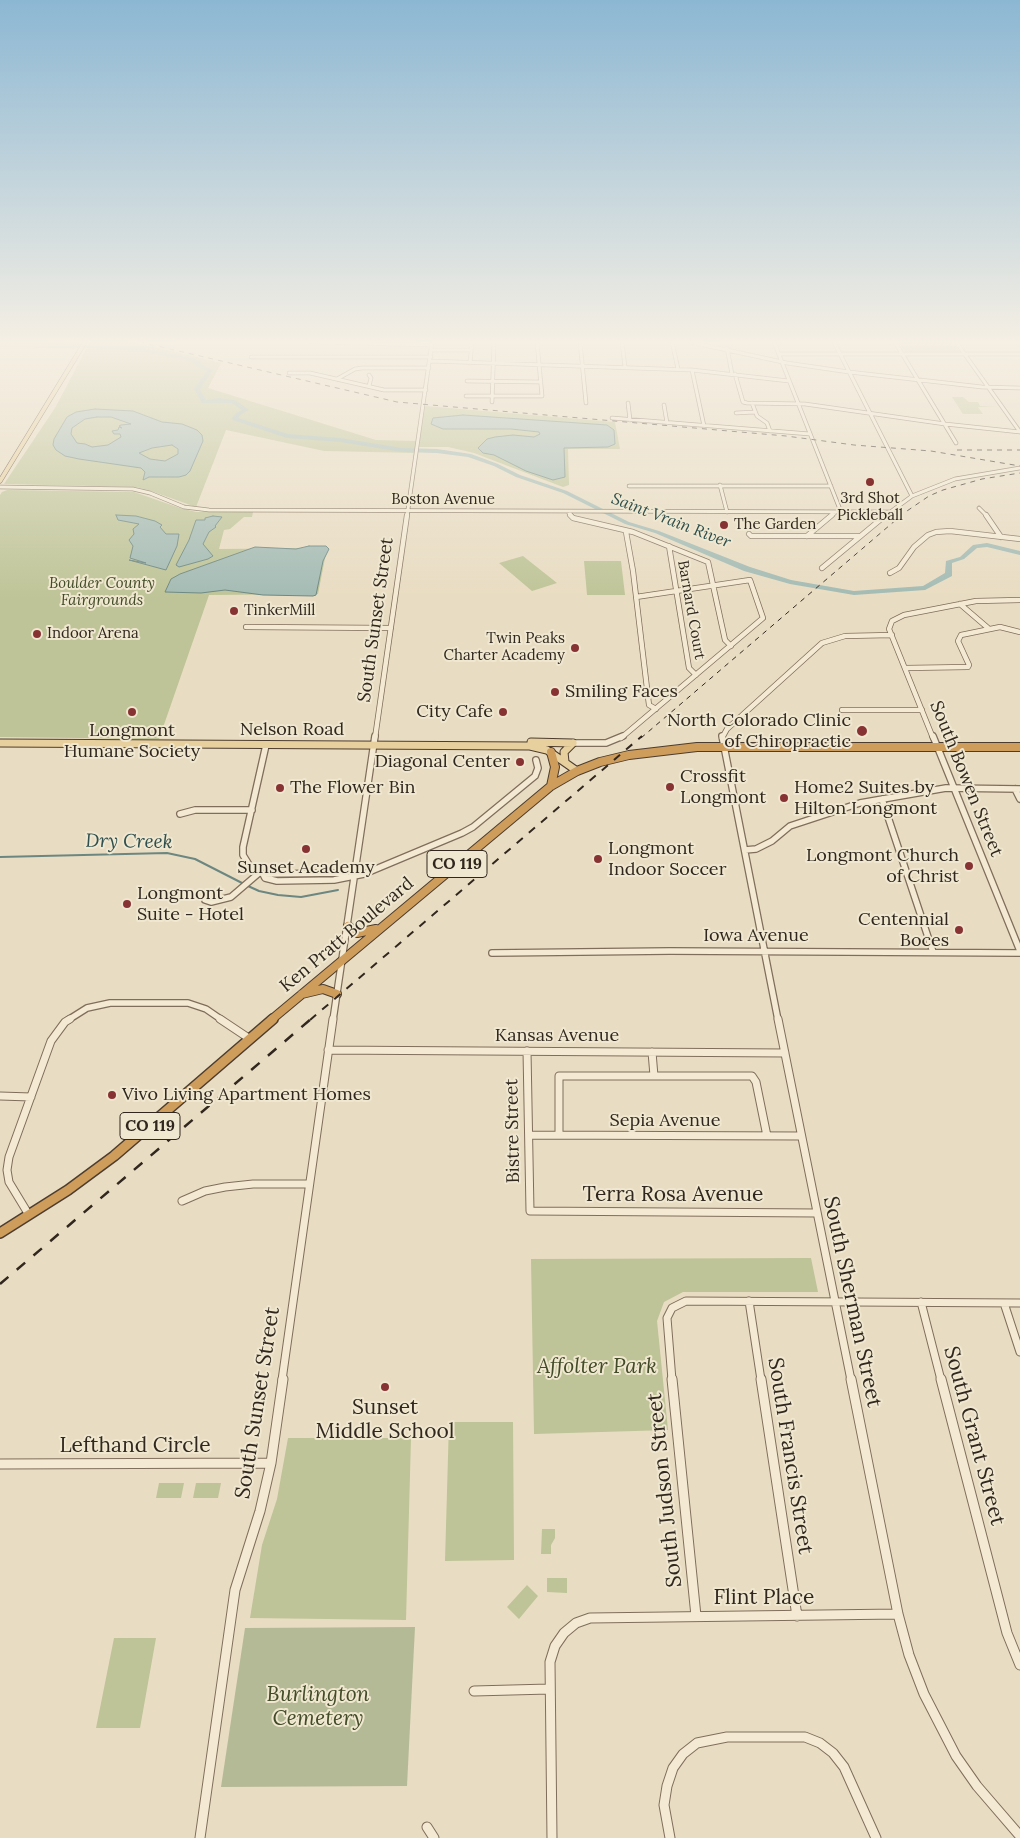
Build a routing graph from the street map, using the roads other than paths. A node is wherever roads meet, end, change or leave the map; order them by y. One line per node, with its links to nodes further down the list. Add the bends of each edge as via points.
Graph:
1 (34, 428): 14 (main road)
2 (419, 428): 21 (street, South Sunset Street)
3 (727, 428): 9 (street)
4 (769, 428): 9 (street)
5 (808, 428): 11 (street)
6 (877, 428): 19 (street)
7 (947, 428): 12 (street)
8 (980, 428): 10 (street)
9 (770, 431): 11 (street)
10 (1020, 432)
11 (810, 434): 17 (street)
12 (956, 443)
13 (1020, 468): 19 (street, via 955,479)
14 (0, 481)
15 (720, 485): 16 (street); 17 (street); 23 (street)
16 (629, 486)
17 (831, 486): 24 (street)
18 (0, 487): 21 (street, Boston Avenue, via 134,489 200,510)
19 (912, 496): 25 (street)
20 (979, 508): 30 (street)
21 (408, 511): 22 (street, Boston Avenue); 41 (street, South Sunset Street)
22 (568, 512): 23 (street, Boston Avenue); 26 (street, via 574,518)
23 (727, 512): 24 (street, Boston Avenue)
24 (839, 512): 25 (street, Boston Avenue); 28 (street)
25 (889, 512): 29 (street)
26 (626, 532): 32 (street); 37 (street)
27 (749, 534): 28 (street)
28 (806, 536): 29 (street)
29 (859, 536): 33 (street)
30 (1001, 537): 31 (street); 34 (street, via 950,531 932,533 910,551 899,568)
31 (1020, 539)
32 (669, 546): 35 (street, via 708,562); 36 (street, Barnard Court)
33 (822, 568)
34 (890, 573)
35 (714, 586): 36 (street); 45 (street, via 725,640); 45 (street, via 750,580 763,618)
36 (675, 591): 37 (street); 47 (street, Barnard Court, via 689,668)
37 (636, 597): 48 (street, via 649,705)
38 (1020, 600): 39 (street)
39 (960, 604): 42 (street); 44 (street, South Bowen Street, via 904,615 890,625)
40 (246, 628): 41 (street)
41 (392, 628): 54 (street, South Sunset Street)
42 (988, 628): 43 (street, via 1006,627); 46 (street, via 966,632 959,637 968,667)
43 (1020, 632)
44 (892, 636): 46 (street, South Bowen Street); 56 (street, via 845,636 822,643 727,729 721,738)
45 (731, 646): 47 (street)
46 (905, 668): 50 (street, South Bowen Street)
47 (696, 675): 48 (street)
48 (656, 709): 52 (street, via 618,740)
49 (842, 710): 50 (street)
50 (922, 710): 59 (street, South Bowen Street)
51 (0, 743): 53 (main road, Nelson Road)
52 (573, 743): 55 (main road); 58 (street); 62 (main road, via 564,752)
53 (266, 744): 54 (main road, Nelson Road); 69 (street)
54 (374, 745): 55 (main road, Nelson Road); 73 (street, South Sunset Street)
55 (510, 745): 58 (main road, Nelson Road)
56 (722, 746): 59 (highway, Ken Pratt Boulevard / CO 119); 63 (highway, Ken Pratt Boulevard / CO 119, via 646,752 600,762); 71 (street, South Sherman Street)
57 (1020, 747): 59 (highway, Ken Pratt Boulevard / CO 119)
58 (542, 748): 60 (main road, Nelson Road)
59 (938, 748): 65 (street, South Bowen Street)
60 (550, 752): 62 (main road, Nelson Road); 64 (highway, via 555,767)
61 (536, 760): 73 (street, via 535,776 473,827)
62 (565, 762): 63 (main road, Nelson Road)
63 (577, 771): 64 (highway, Ken Pratt Boulevard / CO 119)
64 (551, 786): 76 (highway, Ken Pratt Boulevard / CO 119)
65 (954, 788): 66 (street); 67 (street); 79 (street, South Bowen Street)
66 (1018, 789): 68 (street)
67 (882, 799): 71 (street, via 790,826 772,841); 78 (street)
68 (1020, 799)
69 (252, 810): 70 (street, via 195,810); 72 (street, via 243,855)
70 (180, 814)
71 (744, 850): 77 (street, South Sherman Street)
72 (261, 874): 73 (street, via 277,881 334,880); 74 (street, via 231,897 211,902)
73 (355, 876): 75 (street, South Sunset Street)
74 (204, 900)
75 (348, 926): 76 (highway, via 352,931 363,933); 81 (street, South Sunset Street)
76 (380, 928): 81 (highway, Ken Pratt Boulevard / CO 119)
77 (764, 951): 78 (street, Iowa Avenue); 80 (street, Iowa Avenue); 90 (street, South Sherman Street)
78 (933, 952): 79 (street, Iowa Avenue)
79 (1020, 952)
80 (492, 953)
81 (343, 958): 82 (street, South Sunset Street); 83 (highway, Ken Pratt Boulevard / CO 119)
82 (337, 994): 83 (highway, via 324,989); 85 (street, South Sunset Street)
83 (300, 995): 86 (highway, Ken Pratt Boulevard / CO 119)
84 (335, 1005): 85 (street, South Sunset Street)
85 (331, 1030): 87 (street, South Sunset Street)
86 (250, 1039): 93 (street, via 206,1009 188,1003 97,1005 76,1014 57,1031); 102 (highway, Ken Pratt Boulevard / CO 119, via 114,1156)
87 (328, 1050): 88 (street, Kansas Avenue); 98 (street, South Sunset Street)
88 (527, 1051): 89 (street, Kansas Avenue); 95 (street, Bistre Street)
89 (652, 1052): 90 (street, Kansas Avenue); 91 (street)
90 (785, 1053): 97 (street, South Sherman Street)
91 (654, 1076): 94 (street, via 559,1076); 96 (street, via 752,1076 756,1082)
92 (0, 1096): 93 (street)
93 (31, 1097): 102 (street, via 7,1170 9,1182)
94 (559, 1134): 95 (street, Sepia Avenue); 96 (street, Sepia Avenue)
95 (529, 1135): 100 (street, Bistre Street)
96 (766, 1136): 97 (street, Sepia Avenue)
97 (801, 1136): 101 (street, South Sherman Street)
98 (309, 1184): 99 (street, via 224,1187); 111 (street, South Sunset Street)
99 (182, 1201)
100 (530, 1211): 101 (street, Terra Rosa Avenue)
101 (816, 1214): 105 (street, South Sherman Street)
102 (29, 1215): 103 (highway, Ken Pratt Boulevard / CO 119)
103 (0, 1233)
104 (749, 1301): 105 (street); 113 (street, South Judson Street, via 686,1301 670,1310 666,1324); 114 (street, South Francis Street)
105 (834, 1302): 106 (street); 112 (street, South Sherman Street)
106 (921, 1302): 107 (street); 115 (street, South Grant Street, via 1007,1633)
107 (1004, 1303): 108 (street); 109 (street)
108 (1020, 1303)
109 (1020, 1352)
110 (0, 1464): 111 (street, Lefthand Circle)
111 (271, 1464): 120 (street, South Sunset Street, via 235,1590)
112 (898, 1614): 114 (street, Flint Place); 119 (street, South Sherman Street, via 909,1655 938,1725 977,1786)
113 (696, 1616): 114 (street, Flint Place); 116 (street, Flint Place, via 590,1618 576,1623 564,1632 555,1646 550,1662)
114 (797, 1616)
115 (1020, 1665)
116 (549, 1689): 117 (street); 122 (street, Flint Place)
117 (474, 1691)
118 (427, 1827): 121 (street)
119 (1020, 1836)
120 (200, 1838)
121 (434, 1838)
122 (552, 1838)
123 (670, 1838): 124 (street, via 664,1805 666,1786 683,1754 697,1743 727,1737 805,1737 833,1753 844,1767)
124 (876, 1838)

